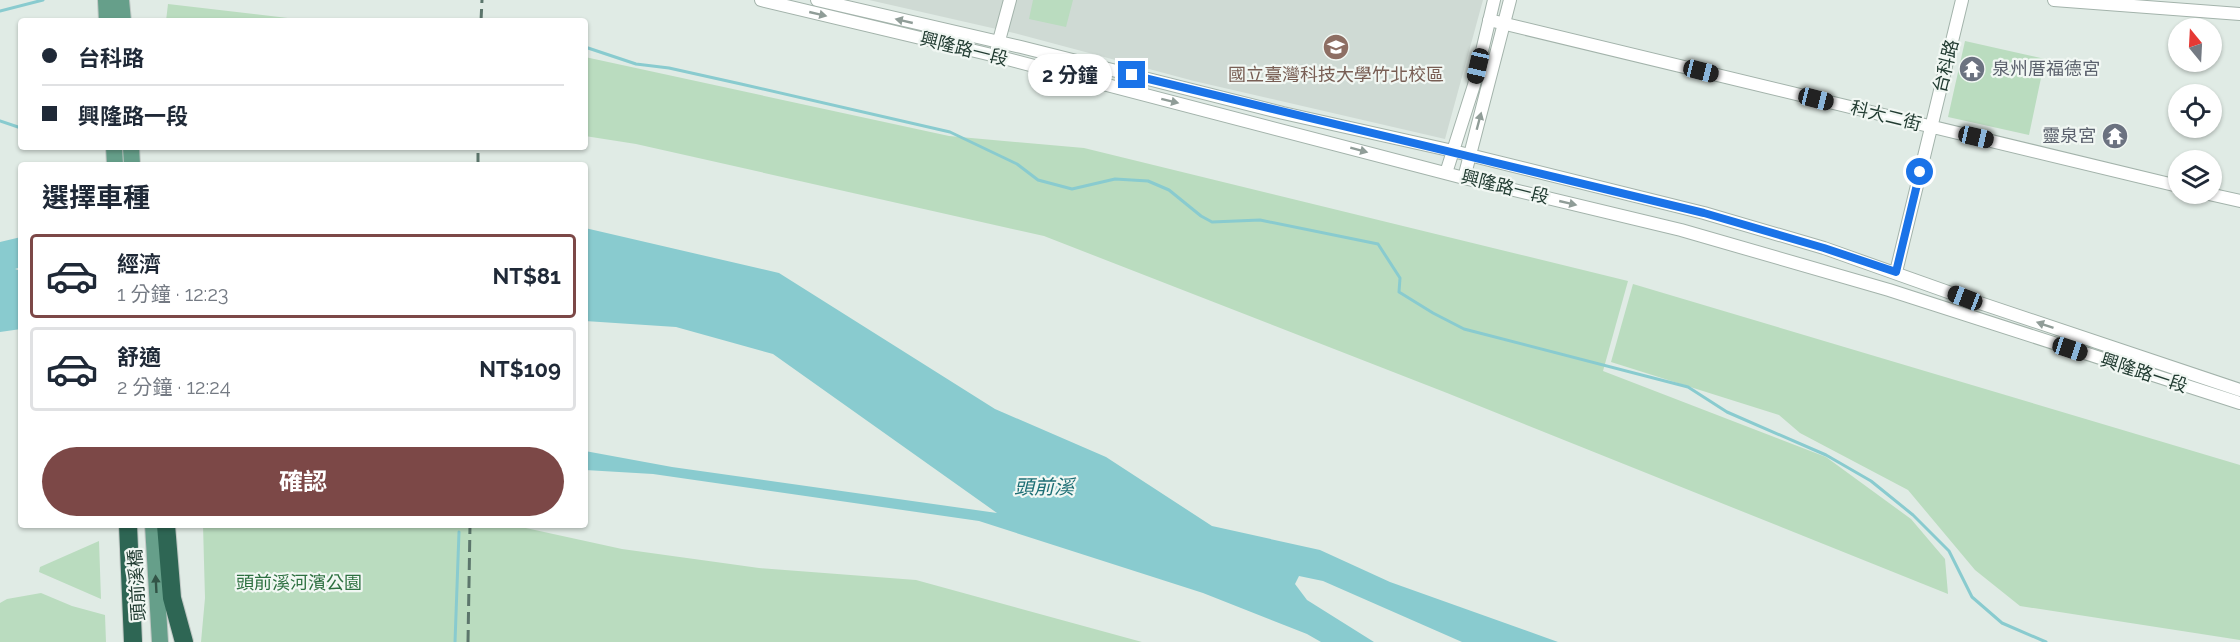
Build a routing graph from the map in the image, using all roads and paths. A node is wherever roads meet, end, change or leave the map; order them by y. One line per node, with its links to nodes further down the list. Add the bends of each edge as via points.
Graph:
1 (106, 0): 12 (main road)
2 (121, 0): 13 (main road)
3 (761, 0): 17 (street, 興隆路一段, one-way to 17)
4 (817, 0): 10 (street, 興隆路一段)
5 (1010, 0): 16 (street)
6 (1494, 0): 14 (street)
7 (1510, 0): 15 (street)
8 (1962, 0): 18 (street, 台科路)
9 (2054, 0): 11 (street)
10 (864, 6): 16 (street, 興隆路一段, one-way to 10)
11 (2240, 14)
12 (107, 18)
13 (123, 18)
14 (1489, 20): 15 (street, 科大二街); 19 (street)
15 (1505, 24): 18 (street, 科大二街); 20 (street, one-way to 15)
16 (999, 43): 17 (street); 19 (street, 興隆路一段)
17 (996, 56): 21 (street, 興隆路一段, one-way to 21)
18 (1931, 126): 23 (street, 科大二街); 26 (street, 台科路)
19 (1453, 151): 20 (street, 興隆路一段); 21 (street)
20 (1470, 156): 22 (street); 26 (street, 興隆路一段, via 1704,213)
21 (1446, 173): 22 (street, 興隆路一段)
22 (1464, 178): 28 (street, 興隆路一段, one-way to 28, via 1681,230 1889,290)
23 (2168, 184)
24 (2222, 197): 25 (street)
25 (2240, 201)
26 (1896, 272): 27 (street, 興隆路一段, one-way to 26)
27 (2240, 390)
28 (2240, 404)
29 (128, 528): 33 (highway)
30 (136, 528): 34 (main road, 頭前溪橋)
31 (153, 528): 35 (main road, 頭前溪橋, one-way to 31)
32 (166, 528): 36 (highway, via 172,598)
33 (133, 642)
34 (141, 642)
35 (160, 642)
36 (184, 642)

